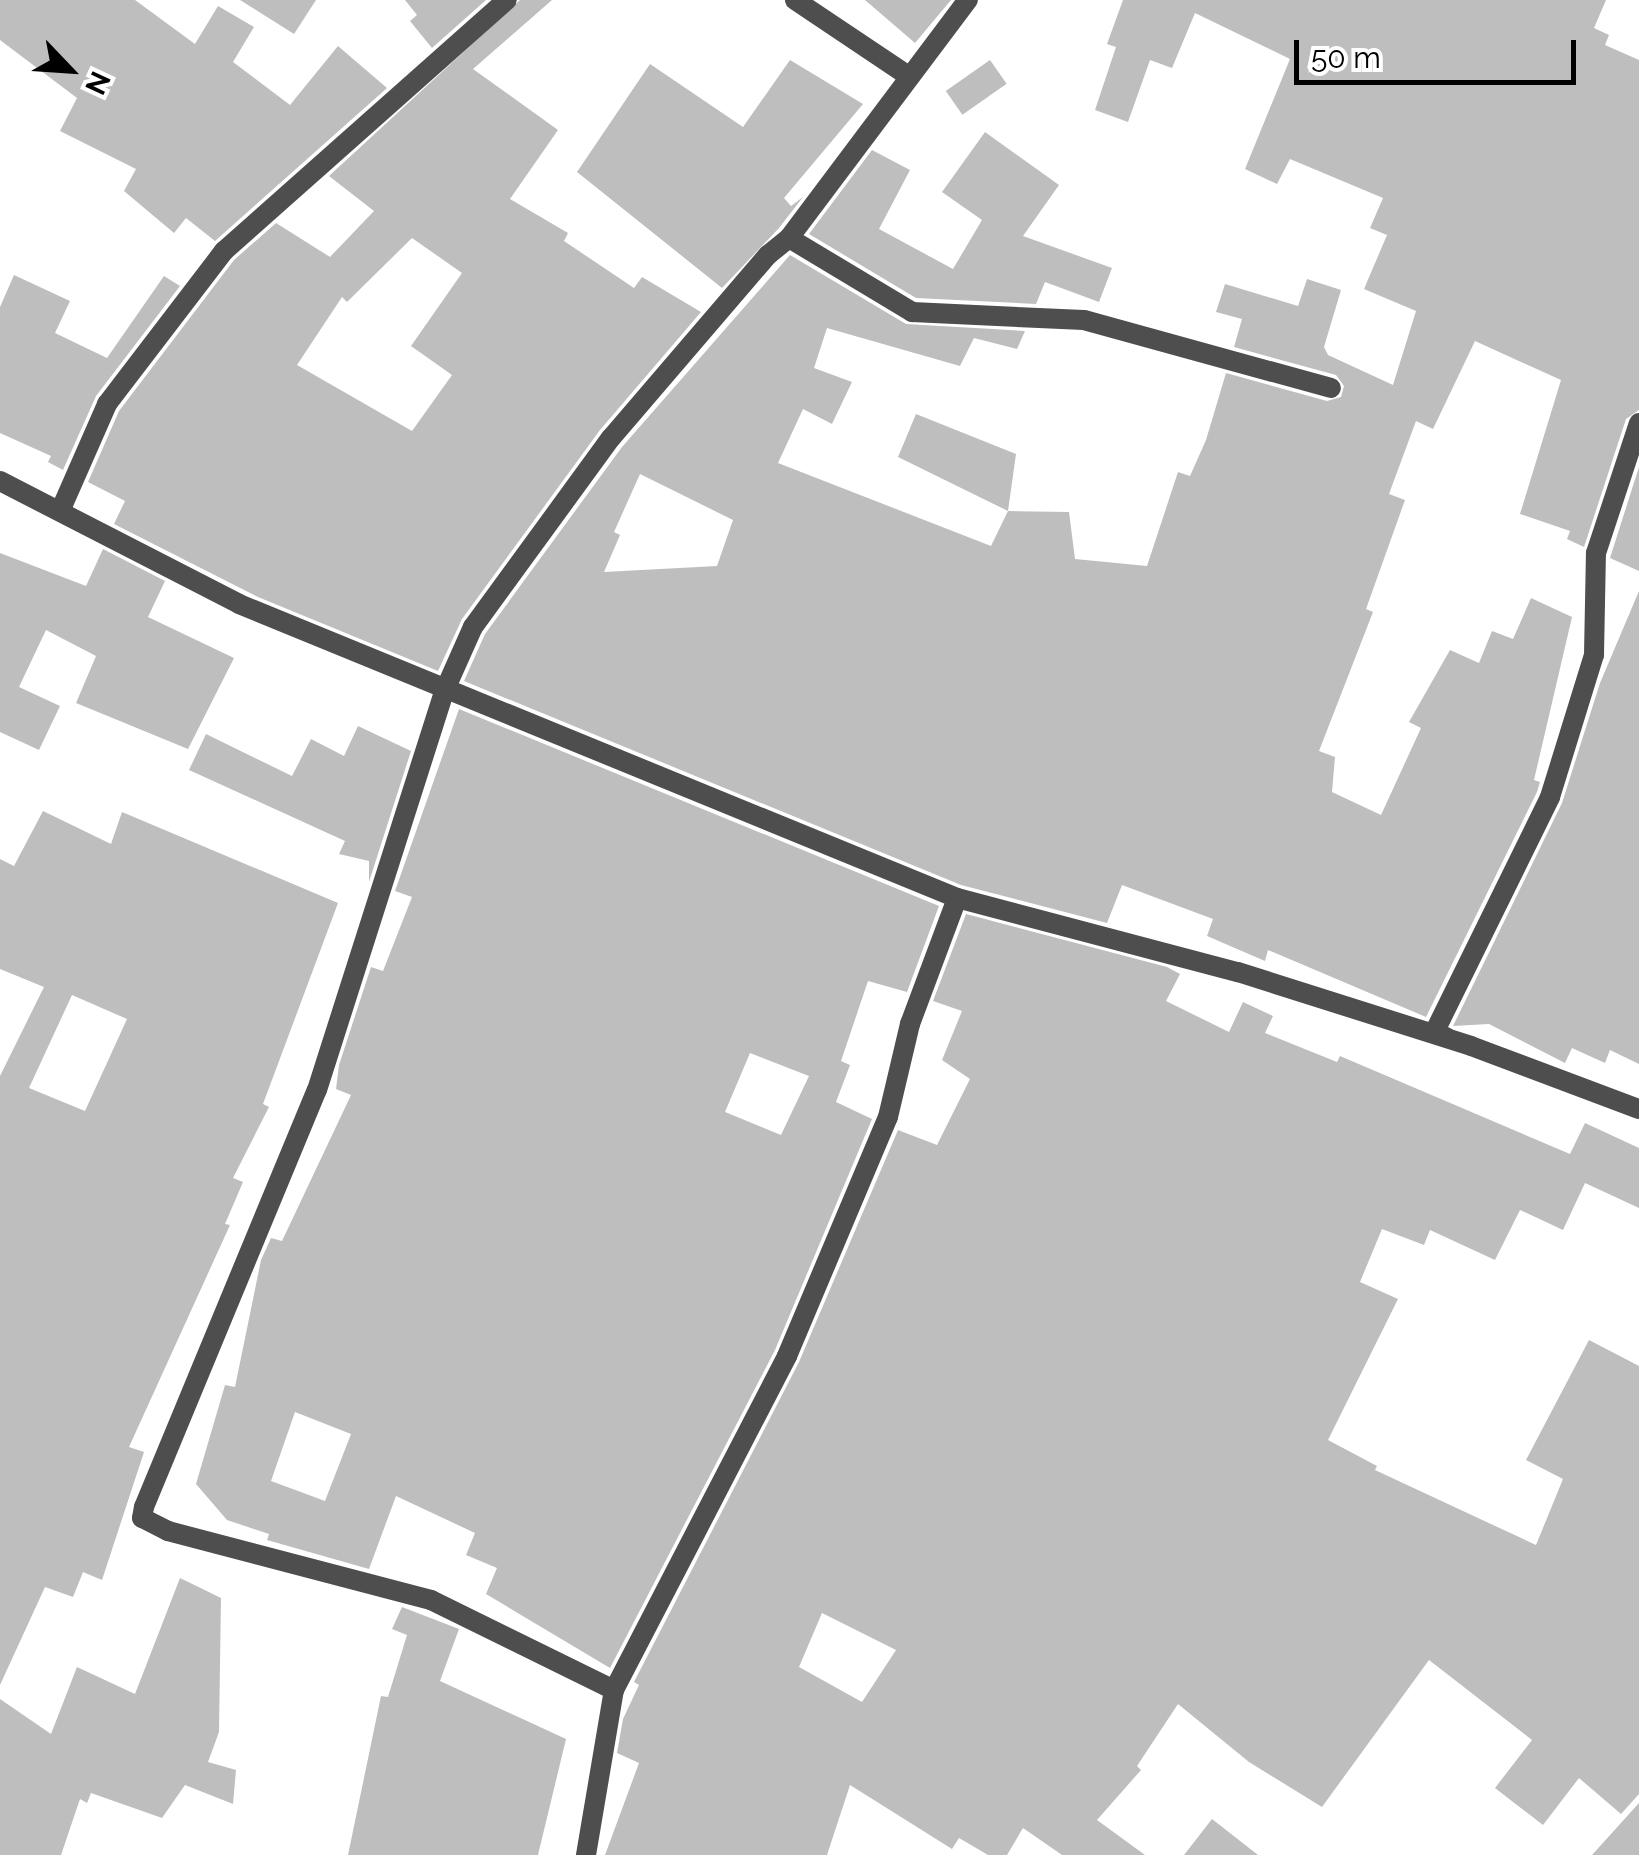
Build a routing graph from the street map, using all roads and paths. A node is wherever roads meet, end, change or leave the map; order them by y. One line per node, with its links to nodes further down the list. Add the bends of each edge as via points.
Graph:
1 (507, 0): 9 (street, via 224,252 107,404)
2 (796, 0): 4 (street)
3 (968, 0): 4 (street)
4 (906, 75): 5 (street)
5 (789, 238): 6 (street, via 912,312 1084,320); 10 (street, via 611,438 473,627)
6 (1332, 388)
7 (1639, 423): 12 (street, via 1596,553 1594,656 1550,797 1434,1033)
8 (0, 481): 9 (street)
9 (61, 510): 10 (street, via 239,604)
10 (444, 692): 11 (street); 14 (street, via 317,1090 142,1518 431,1600)
11 (957, 898): 12 (street, via 1238,972); 14 (street, via 910,1024 888,1118 787,1356)
12 (1471, 1046): 13 (street)
13 (1639, 1110)
14 (614, 1690): 15 (street)
15 (586, 1855)

